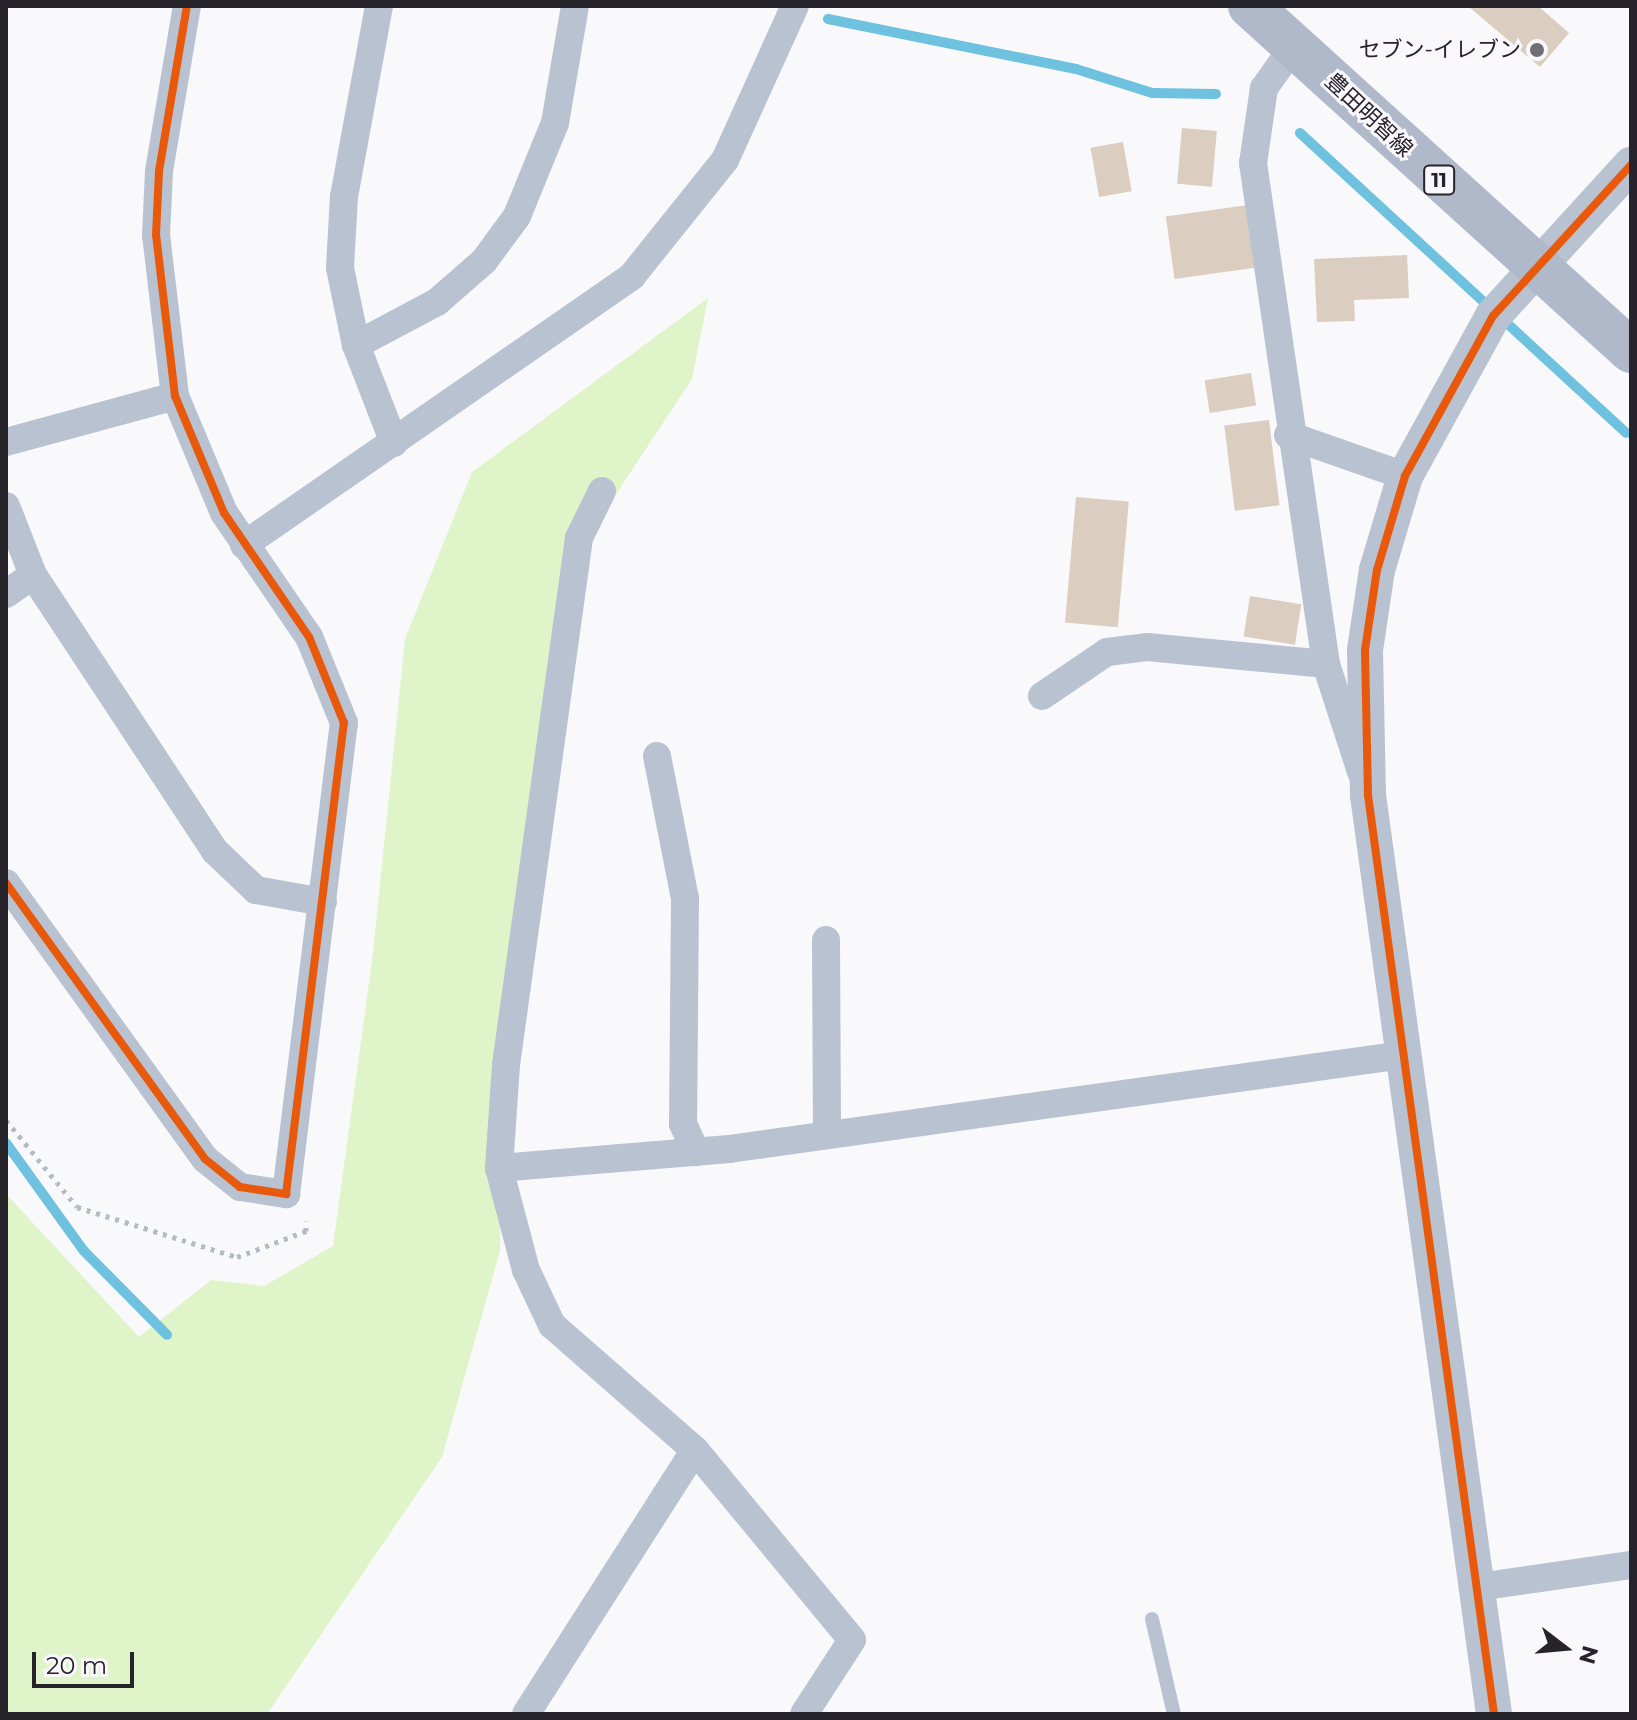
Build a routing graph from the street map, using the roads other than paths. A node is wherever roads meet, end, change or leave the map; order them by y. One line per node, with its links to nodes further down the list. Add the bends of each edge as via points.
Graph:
1 (187, 6): 11 (street, via 159,171 156,235)
2 (379, 6): 9 (street, via 344,196 340,268)
3 (575, 6): 9 (street, via 555,123 517,216 484,261 437,302)
4 (795, 6): 14 (street, via 725,160 632,276)
5 (1250, 6): 6 (main road, 豊田明智線 / 11)
6 (1294, 46): 8 (main road, 豊田明智線 / 11); 12 (street, via 1264,88 1253,163)
7 (1631, 165): 8 (street)
8 (1534, 268): 10 (main road, 豊田明智線 / 11); 15 (street, via 1493,316)
9 (356, 345): 14 (street)
10 (1631, 351)
11 (175, 396): 13 (street); 18 (street, via 201,465)
12 (1288, 435): 15 (street); 21 (street)
13 (6, 442)
14 (394, 443): 18 (street)
15 (1405, 476): 24 (street, via 1377,570 1365,650)
16 (602, 491): 31 (street, via 579,538 506,1065)
17 (6, 506): 19 (street)
18 (244, 545): 26 (street, via 309,637 339,700 343,752)
19 (33, 575): 20 (street); 26 (street, via 215,851 256,890)
20 (6, 594)
21 (1326, 664): 22 (street, via 1147,647 1107,652); 24 (street)
22 (1042, 696)
23 (657, 756): 30 (street, via 685,899 683,1124)
24 (1368, 795): 28 (street)
25 (6, 883): 26 (street, via 205,1159 240,1187 286,1194)
26 (323, 902)
27 (826, 940): 29 (street)
28 (1403, 1055): 29 (street); 34 (street)
29 (827, 1135): 30 (street)
30 (696, 1152): 31 (street)
31 (499, 1168): 32 (street, via 526,1270 552,1325)
32 (695, 1450): 36 (street); 37 (street, via 852,1640)
33 (1631, 1565): 34 (street)
34 (1478, 1587): 39 (street)
35 (1152, 1619): 38 (lane)
36 (526, 1714)
37 (804, 1714)
38 (1174, 1714)
39 (1494, 1714)

